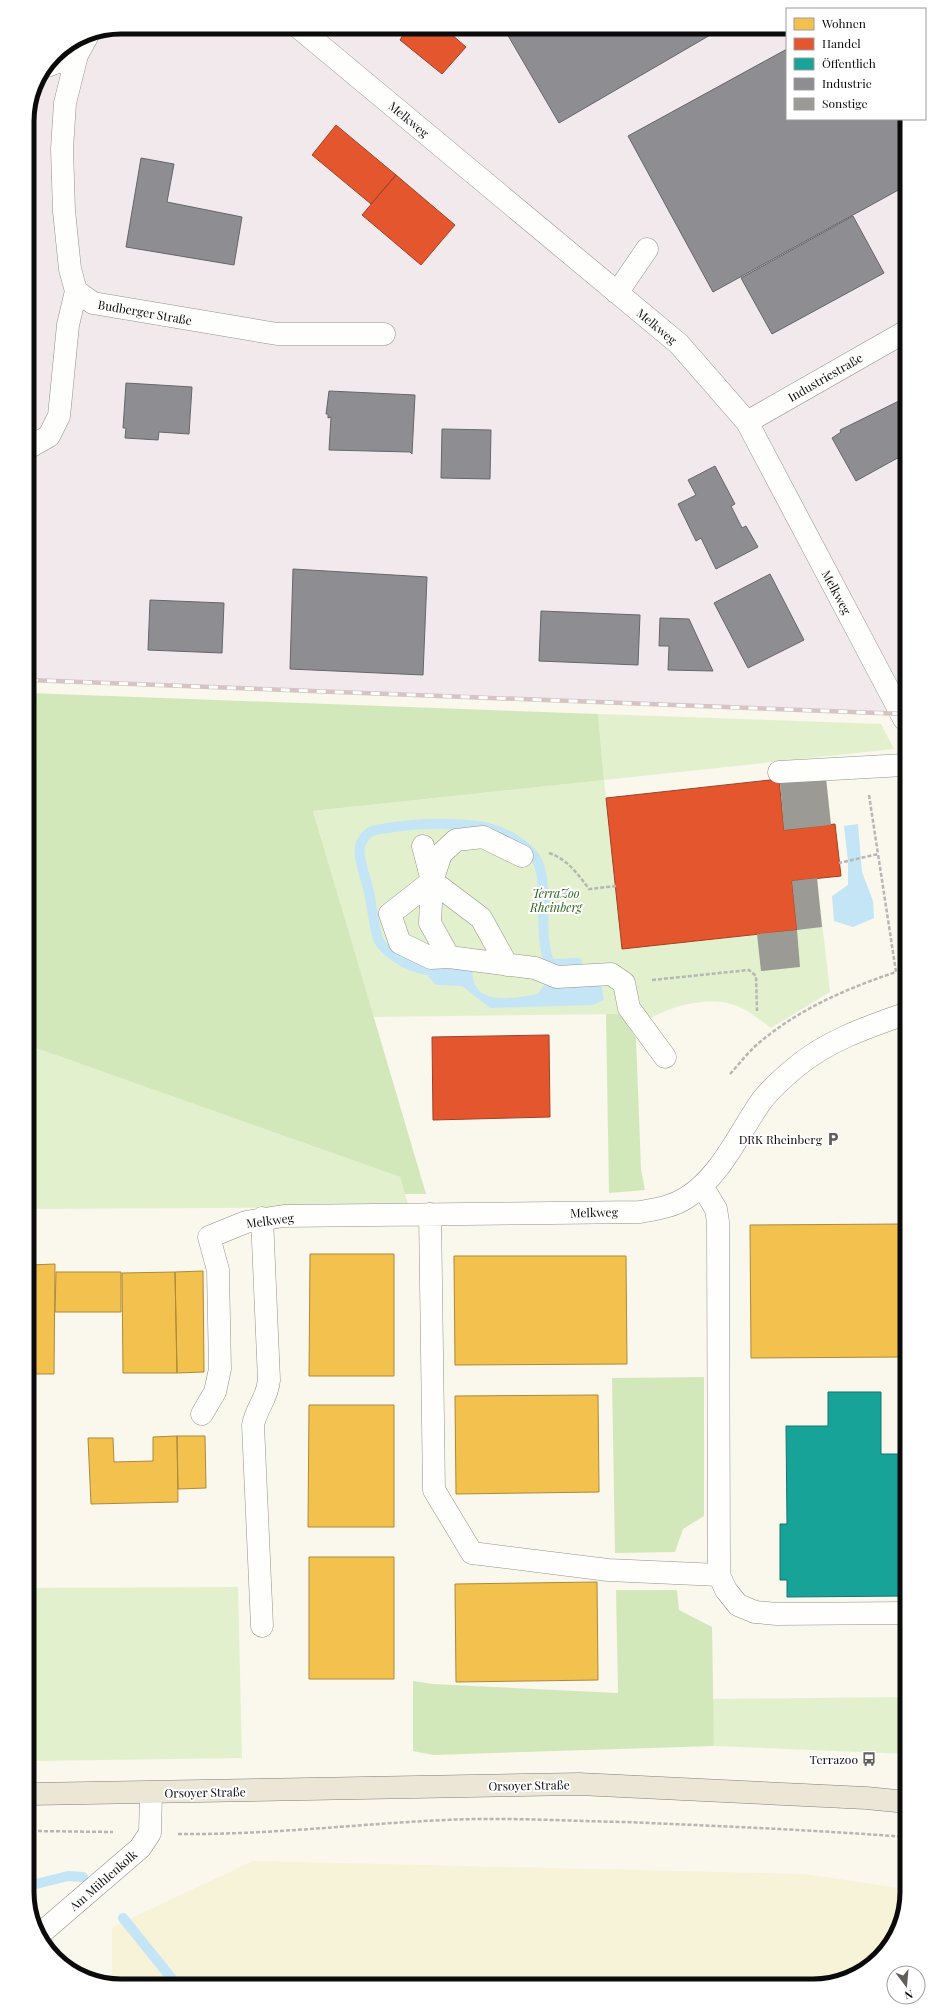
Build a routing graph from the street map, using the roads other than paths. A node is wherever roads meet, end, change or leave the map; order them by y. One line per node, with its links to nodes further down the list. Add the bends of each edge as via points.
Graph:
1 (306, 34): 7 (street, Melkweg)
2 (84, 42): 3 (street)
3 (77, 55): 4 (street); 6 (street, via 65,103 62,149 64,211 70,269)
4 (56, 63)
5 (647, 249): 7 (street)
6 (76, 291): 8 (street, Budberger Straße, via 92,304 277,334); 11 (street, via 68,325 59,416 49,436)
7 (617, 293): 10 (street, Melkweg, via 679,344)
8 (384, 334)
9 (900, 335): 10 (street, Industriestraße)
10 (747, 422): 12 (street, Melkweg)
11 (34, 445)
12 (900, 711)
13 (900, 765): 14 (street)
14 (779, 772)
15 (423, 846): 17 (street)
16 (522, 856): 17 (street, via 483,837 456,840 441,854)
17 (432, 881): 18 (street, via 430,923); 18 (street, via 390,914 400,943 431,958); 19 (street, via 481,918)
18 (449, 957): 19 (street)
19 (507, 964): 21 (street, via 535,968 557,977 611,974 624,984 629,1008)
20 (900, 1015): 22 (street, Melkweg, via 828,1045 797,1067 761,1101 717,1168)
21 (665, 1057)
22 (702, 1186): 23 (street, Melkweg, via 686,1199 667,1207 640,1212); 26 (street, via 716,1209 718,1222)
23 (430, 1214): 24 (street, Melkweg); 26 (street, via 434,1490 472,1553 608,1570)
24 (262, 1218): 25 (street, Melkweg, via 230,1227 208,1237 218,1270 220,1369 215,1392); 28 (street, via 269,1380 265,1400 256,1414 253,1425)
25 (202, 1414)
26 (719, 1575): 27 (street, via 726,1590 738,1604 755,1612)
27 (900, 1613)
28 (262, 1626)
29 (151, 1793): 30 (main road, Orsoyer Straße); 31 (main road, Orsoyer Straße, via 579,1784); 32 (street, Am Mühlenkolk, via 150,1833 140,1848)
30 (34, 1794)
31 (900, 1801)
32 (43, 1931)

